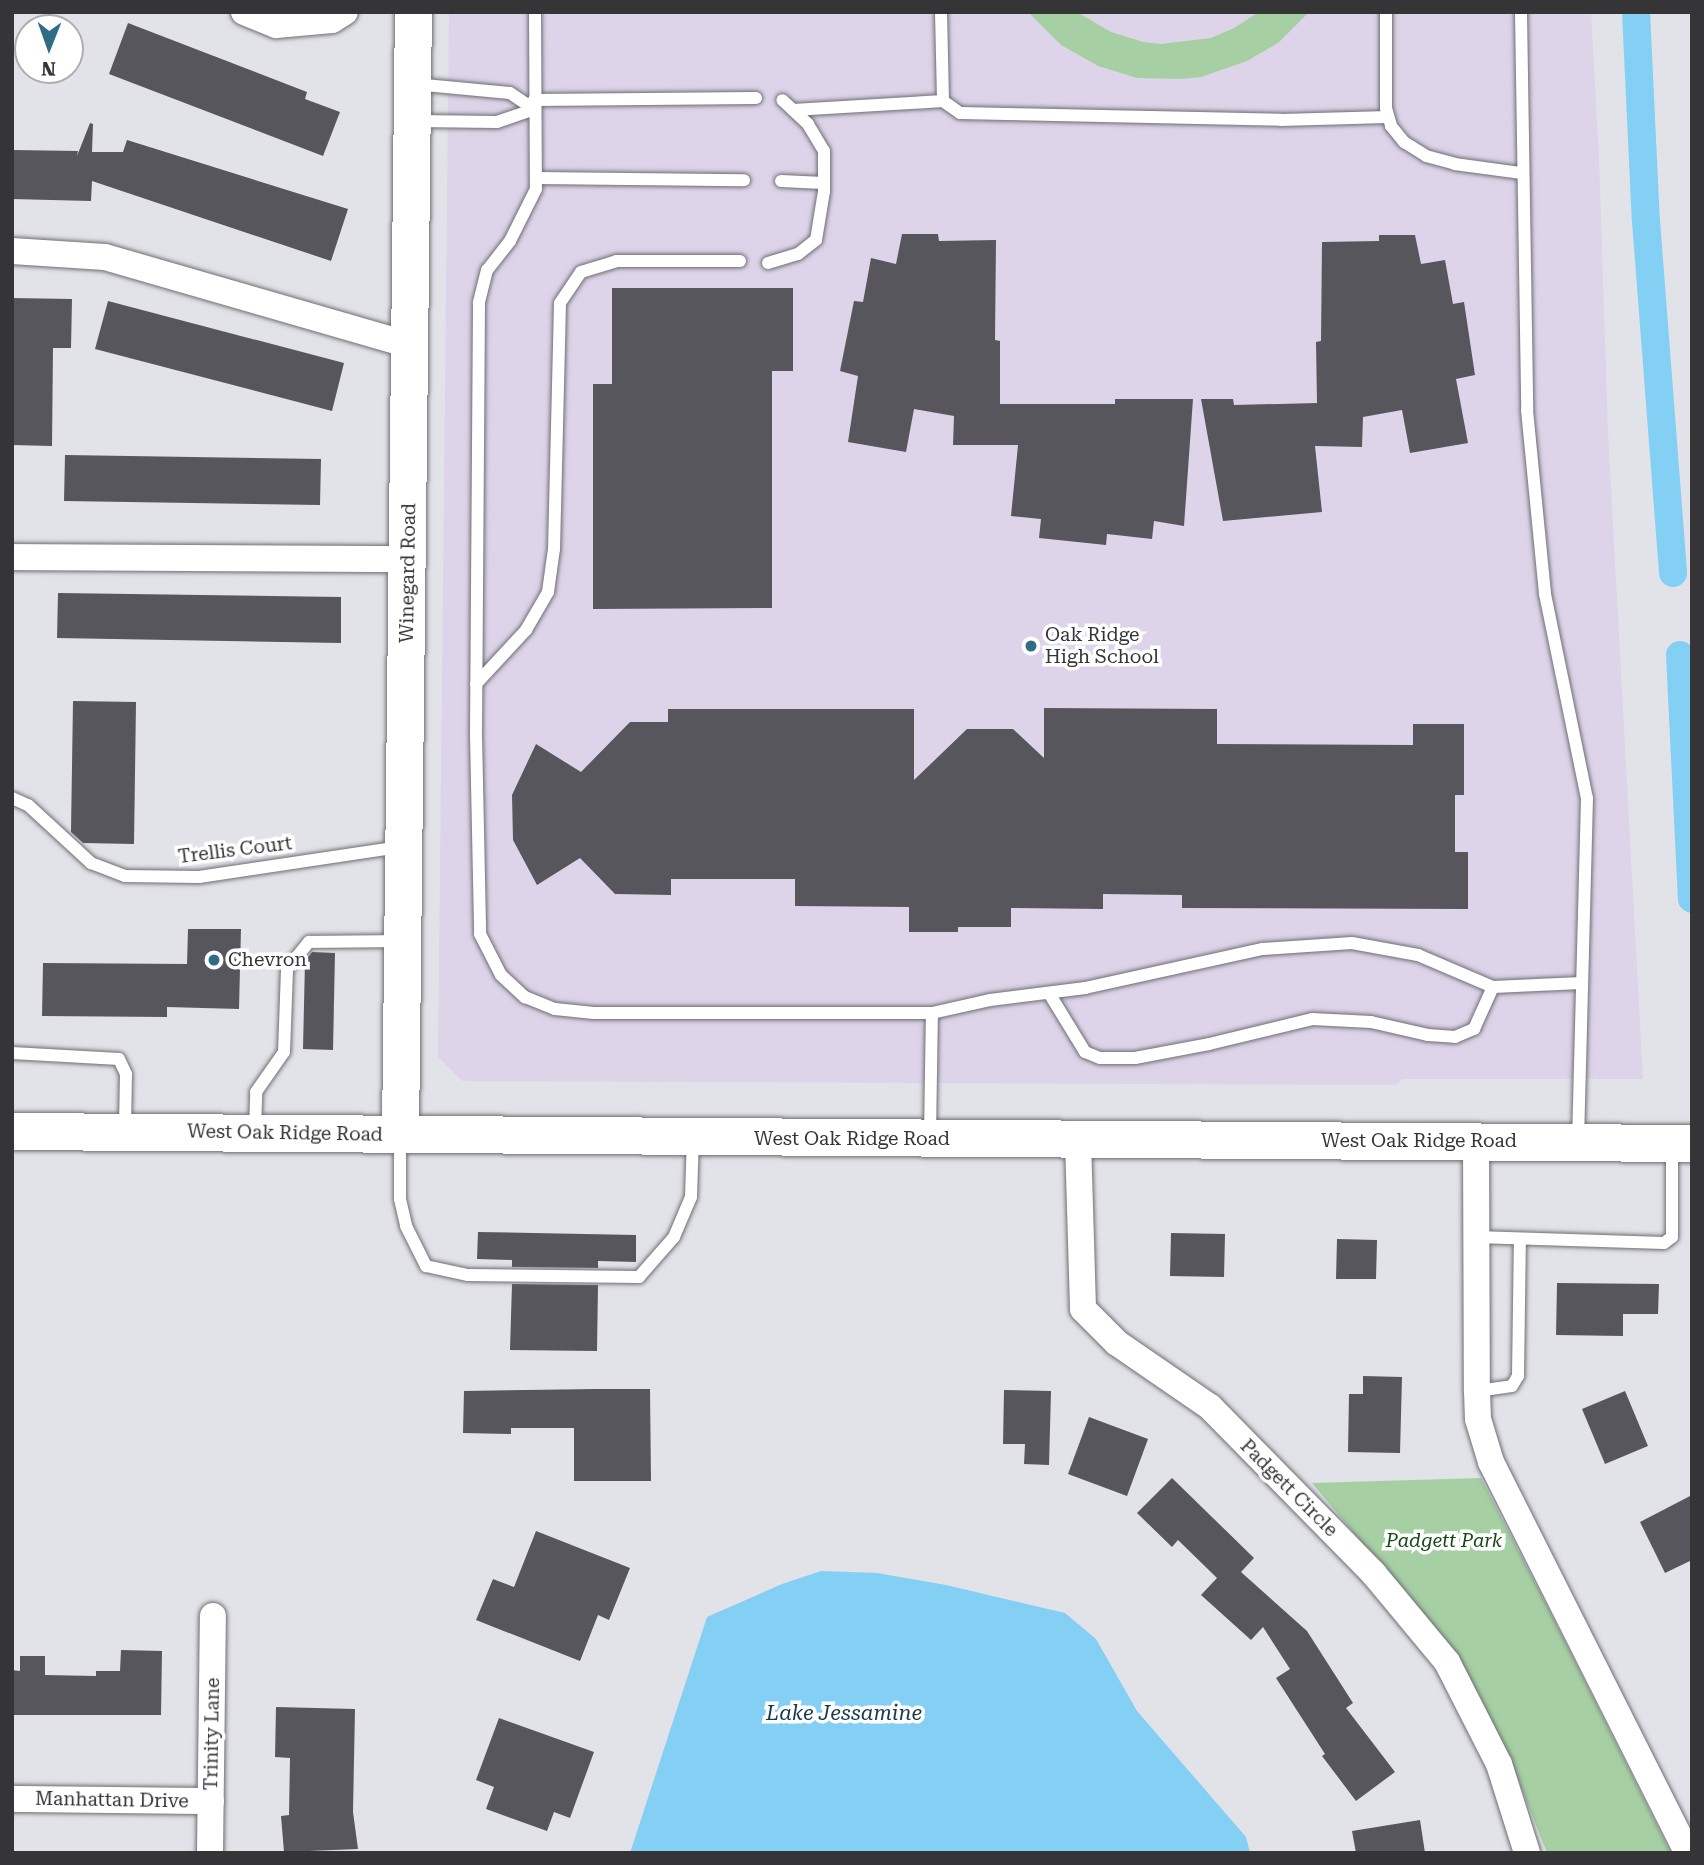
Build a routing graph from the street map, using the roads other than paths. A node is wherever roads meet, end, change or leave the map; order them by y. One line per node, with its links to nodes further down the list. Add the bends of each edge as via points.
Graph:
1 (244, 12): 2 (street, via 276,25 332,20)
2 (345, 12)
3 (414, 12): 8 (main road, Winegard Road)
4 (535, 12): 12 (lane)
5 (942, 12): 11 (lane)
6 (1386, 12): 14 (lane)
7 (1521, 12): 16 (lane)
8 (413, 84): 12 (lane, via 510,93); 15 (main road, Winegard Road)
9 (755, 98): 12 (lane)
10 (782, 100): 13 (lane)
11 (943, 101): 13 (lane); 14 (lane, via 960,113 1282,120)
12 (534, 105): 15 (lane, via 497,122); 17 (lane)
13 (793, 110): 20 (lane, via 808,124 824,151)
14 (1388, 117): 16 (lane, via 1404,142 1426,156)
15 (412, 121): 24 (main road, Winegard Road)
16 (1521, 173): 31 (lane, via 1527,410 1537,530 1545,594 1587,798)
17 (536, 178): 18 (lane); 27 (lane, via 536,189 510,241 487,270 479,303)
18 (744, 180)
19 (782, 181): 20 (lane)
20 (824, 183): 23 (lane, via 817,240 798,254)
21 (12, 251): 24 (street, via 105,257)
22 (740, 261): 27 (lane, via 616,261 581,272 560,303 554,549 548,592 526,630)
23 (768, 263)
24 (410, 345): 26 (main road, Winegard Road)
25 (12, 557): 26 (street)
26 (408, 559): 29 (main road, Winegard Road)
27 (476, 684): 34 (lane, via 480,934 501,975 525,997 555,1009 594,1013)
28 (12, 798): 29 (lane, Trellis Court, via 29,805 90,863 125,876 199,877)
29 (404, 847): 30 (main road, Winegard Road)
30 (403, 941): 38 (lane, via 309,942 287,969 284,1052 256,1092); 39 (main road, Winegard Road)
31 (1581, 983): 32 (lane); 44 (lane)
32 (1493, 987): 33 (lane, via 1418,955 1352,943 1263,949); 33 (lane, via 1474,1029 1455,1037 1371,1022 1312,1019 1209,1044 1124,1058 1100,1058 1085,1052)
33 (1049, 993): 34 (lane)
34 (932, 1013): 41 (lane)
35 (12, 1053): 37 (lane, via 119,1059 126,1074)
36 (12, 1131): 37 (main road, West Oak Ridge Road)
37 (125, 1132): 38 (main road, West Oak Ridge Road)
38 (255, 1133): 39 (main road, West Oak Ridge Road)
39 (400, 1134): 40 (main road, West Oak Ridge Road); 40 (lane, via 400,1199 426,1266 468,1275 639,1277 674,1237 691,1197)
40 (693, 1137): 41 (main road, West Oak Ridge Road)
41 (930, 1139): 42 (main road, West Oak Ridge Road)
42 (1078, 1140): 43 (main road, West Oak Ridge Road); 53 (street, Padgett Circle, via 1083,1309 1117,1343 1210,1407 1374,1574 1447,1662 1499,1764)
43 (1476, 1141): 44 (main road, West Oak Ridge Road); 46 (street)
44 (1578, 1142): 45 (main road, West Oak Ridge Road)
45 (1682, 1142): 47 (lane, via 1672,1237 1664,1243)
46 (1476, 1237): 47 (lane); 48 (street)
47 (1520, 1238): 48 (lane, via 1518,1376 1512,1385)
48 (1477, 1391): 54 (street, via 1478,1419 1491,1462)
49 (213, 1616): 51 (street, Trinity Lane)
50 (12, 1799): 51 (street, Manhattan Drive)
51 (211, 1801): 52 (street, Trinity Lane)
52 (210, 1853)
53 (1527, 1853)
54 (1688, 1853)

